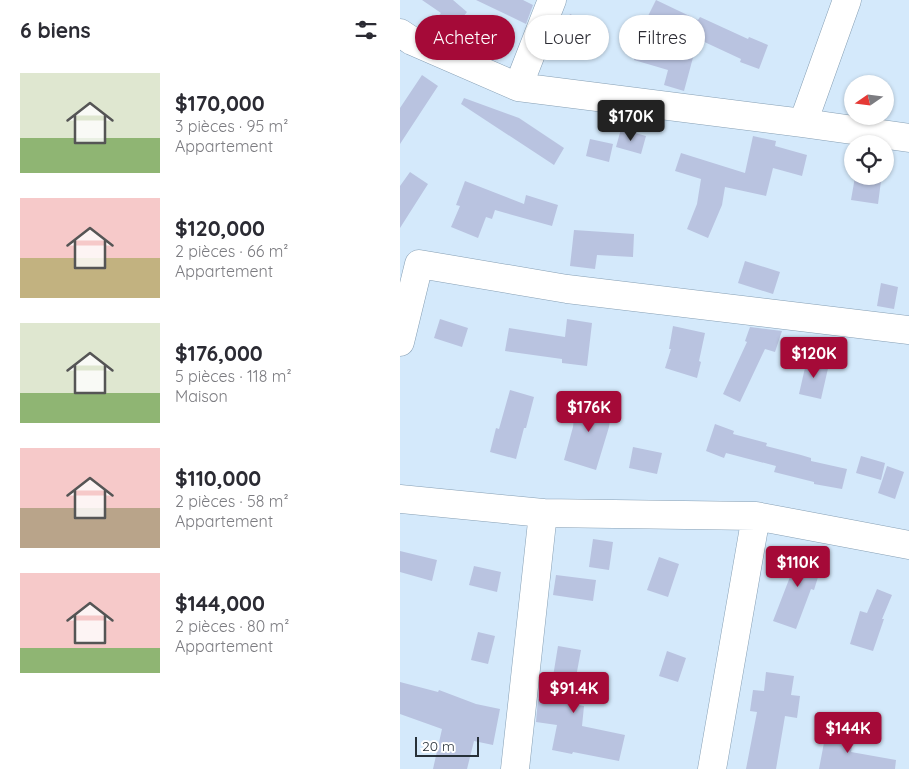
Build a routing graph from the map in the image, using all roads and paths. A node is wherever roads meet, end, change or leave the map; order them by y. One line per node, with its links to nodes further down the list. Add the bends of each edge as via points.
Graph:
1 (552, 0): 4 (street)
2 (846, 0): 5 (street)
3 (400, 33): 4 (street)
4 (518, 87): 5 (street)
5 (802, 123): 6 (street)
6 (909, 138)
7 (909, 330): 8 (street, via 566,289 419,264)
8 (400, 342)
9 (400, 499): 10 (street)
10 (543, 514): 11 (street); 13 (street)
11 (756, 516): 12 (street); 14 (street)
12 (909, 546)
13 (514, 769)
14 (712, 769)

